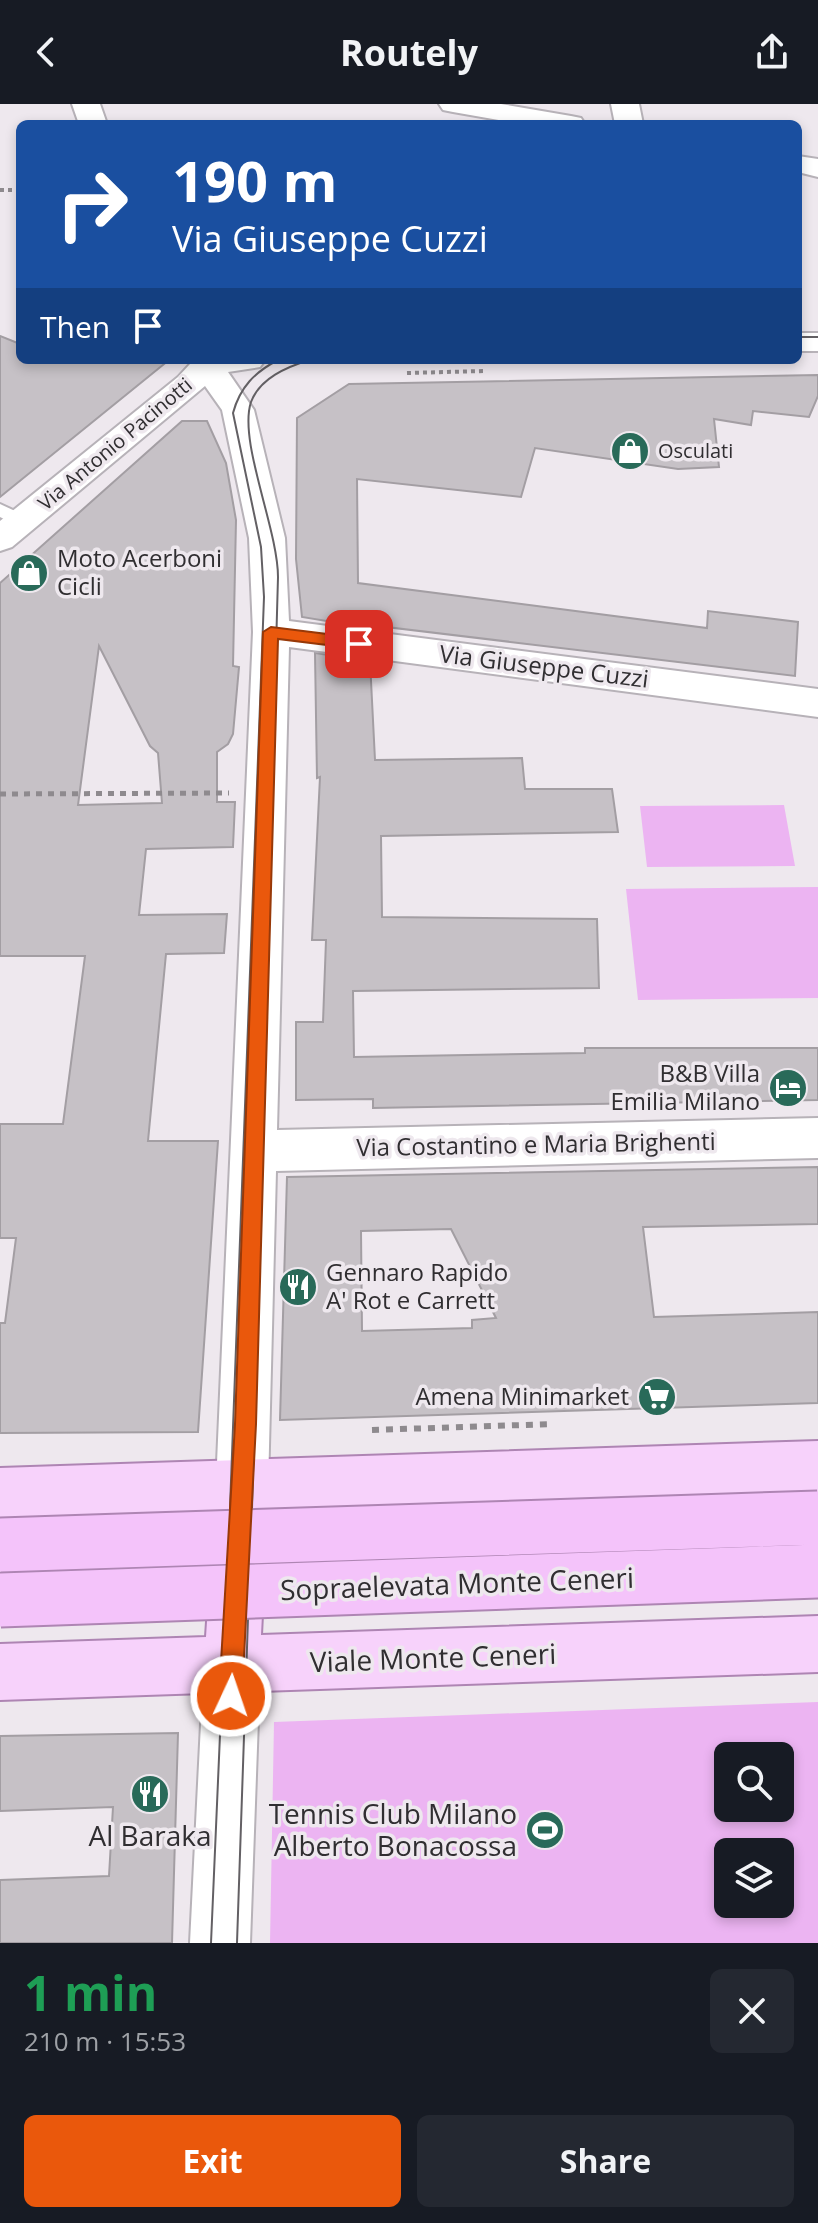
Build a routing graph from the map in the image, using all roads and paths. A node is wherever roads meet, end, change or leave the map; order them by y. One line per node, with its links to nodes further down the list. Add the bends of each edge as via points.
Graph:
1 (453, 104): 2 (street)
2 (484, 117): 3 (street)
3 (521, 120)
4 (203, 364): 8 (street, Via Antonio Pacinotti, via 189,384)
5 (205, 364): 9 (street, via 238,410 267,538)
6 (485, 371): 7 (path)
7 (407, 373)
8 (7, 523)
9 (271, 632): 10 (street, Via Giuseppe Cuzzi); 11 (street)
10 (818, 703)
11 (266, 793): 12 (path); 14 (street)
12 (0, 794)
13 (818, 1138): 14 (street, Via Costantino e Maria Brighenti)
14 (253, 1151): 18 (street)
15 (553, 1424): 16 (path)
16 (372, 1430)
17 (818, 1467): 18 (main road)
18 (242, 1486): 19 (main road); 25 (main road)
19 (0, 1494)
20 (818, 1518): 21 (highway, bridge)
21 (0, 1545)
22 (818, 1571): 23 (highway, Sopraelevata Monte Ceneri, bridge)
23 (0, 1600)
24 (818, 1644): 25 (main road, Viale Monte Ceneri)
25 (232, 1664): 26 (main road, Viale Monte Ceneri); 27 (street)
26 (0, 1672)
27 (220, 1943)

